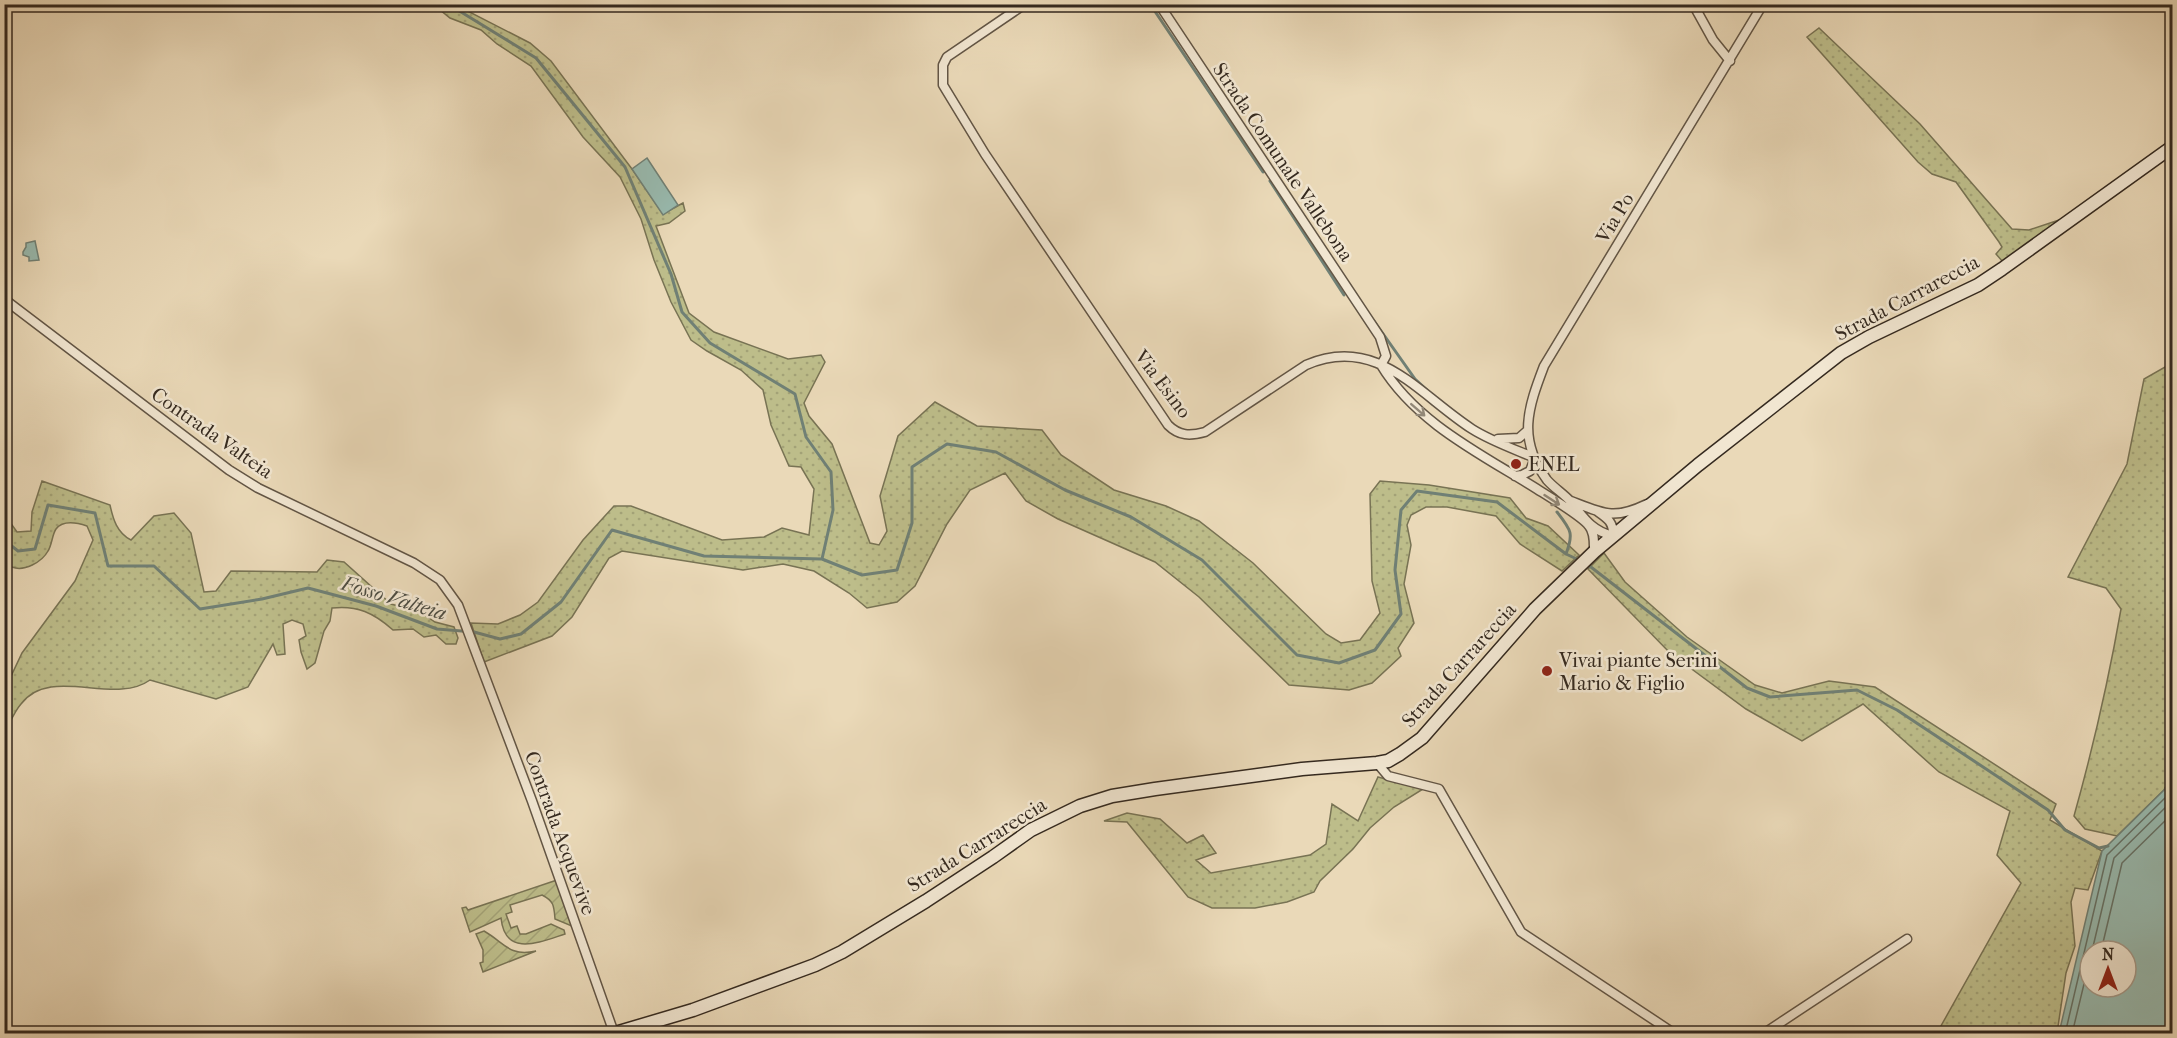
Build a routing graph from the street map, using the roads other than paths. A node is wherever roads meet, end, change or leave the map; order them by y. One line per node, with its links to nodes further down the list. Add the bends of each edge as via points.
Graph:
1 (1025, 4): 8 (street, Via Esino, via 947,57 943,85 991,163 1168,425 1180,434 1205,432 1320,359 1345,356)
2 (1159, 4): 8 (street, Strada Comunale Vallebona, via 1380,337 1386,356)
3 (1693, 4): 5 (street)
4 (1763, 4): 5 (street, Via Po)
5 (1730, 61): 9 (street, Via Po, via 1544,366 1529,410)
6 (2172, 147): 13 (main road, Strada Carrareccia, via 1978,285 1841,353)
7 (4, 298): 19 (street, Contrada Valteia, via 229,470 258,488 414,563 440,580 458,605)
8 (1381, 365): 10 (street, Via Esino, via 1408,379 1451,415); 12 (street, one-way to 12, via 1400,394 1434,424)
9 (1528, 430): 10 (street, via 1519,438); 11 (street, Via Po)
10 (1491, 439): 11 (street, Via Esino)
11 (1535, 458): 12 (street, via 1530,471); 14 (street, via 1548,480)
12 (1515, 476): 16 (street, one-way to 16)
13 (1658, 498): 15 (street, via 1623,513); 17 (main road, Strada Carrareccia)
14 (1569, 500): 15 (street); 16 (street)
15 (1597, 511): 17 (street, via 1609,518)
16 (1589, 525): 17 (street); 18 (street)
17 (1613, 536): 18 (main road, Strada Carrareccia)
18 (1593, 553): 20 (main road, Strada Carrareccia, via 1535,609 1422,738 1388,761)
19 (472, 645): 22 (street, Contrada Acquevive, via 532,801)
20 (1377, 763): 22 (main road, Strada Carrareccia, via 1155,789 1080,806 1031,830 842,952 693,1010); 23 (street, via 1388,776 1439,789 1521,932)
21 (1907, 939): 24 (street)
22 (613, 1033)
23 (1675, 1034)
24 (1763, 1034)

